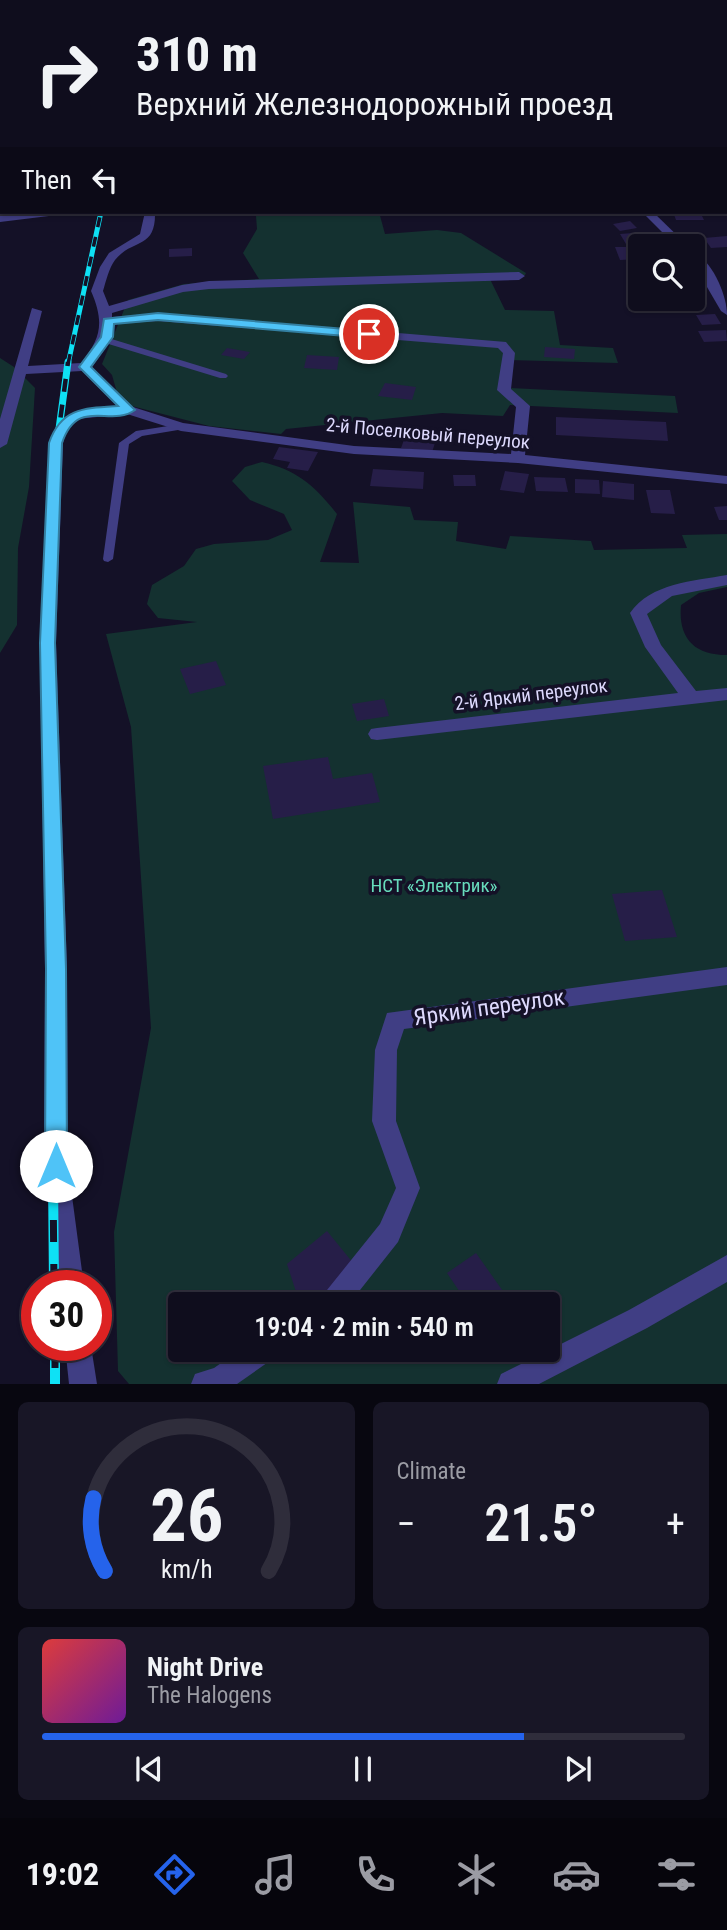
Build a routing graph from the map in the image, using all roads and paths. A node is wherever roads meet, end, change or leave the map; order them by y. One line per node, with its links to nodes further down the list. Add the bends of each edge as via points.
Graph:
1 (41, 214): 4 (street)
2 (150, 214): 10 (street, via 146,234 112,256 103,274 97,291)
3 (649, 214): 5 (street)
4 (0, 219)
5 (670, 234)
6 (705, 270): 8 (street)
7 (519, 276): 10 (street, via 209,285 182,289)
8 (727, 310)
9 (36, 311): 13 (street)
10 (107, 316): 11 (street); 18 (street, via 502,345 509,353 504,390 523,406)
11 (105, 340): 12 (street); 14 (lane)
12 (85, 367): 13 (street); 15 (street)
13 (21, 369): 17 (street)
14 (223, 376)
15 (128, 410): 16 (street, 2-й Поселковый переулок); 27 (street, via 73,416 61,426 56,443 48,643 56,1166)
16 (181, 426): 18 (street, 2-й Поселковый переулок, via 354,450); 20 (lane, via 139,432 124,443)
17 (0, 444)
18 (518, 460): 19 (street, 2-й Поселковый переулок)
19 (727, 480)
20 (108, 559)
21 (727, 580): 23 (street, via 674,590 647,601 638,613 661,659)
22 (727, 694): 23 (street, 2-й Яркий переулок)
23 (690, 696): 24 (street, 2-й Яркий переулок)
24 (377, 734)
25 (727, 976): 28 (street, Яркий переулок, via 395,1020 386,1050 384,1121 408,1188 389,1233)
26 (727, 1268): 33 (street)
27 (69, 1270)
28 (342, 1292)
29 (80, 1361): 31 (street)
30 (246, 1362): 32 (street)
31 (83, 1384)
32 (205, 1384)
33 (511, 1384)

